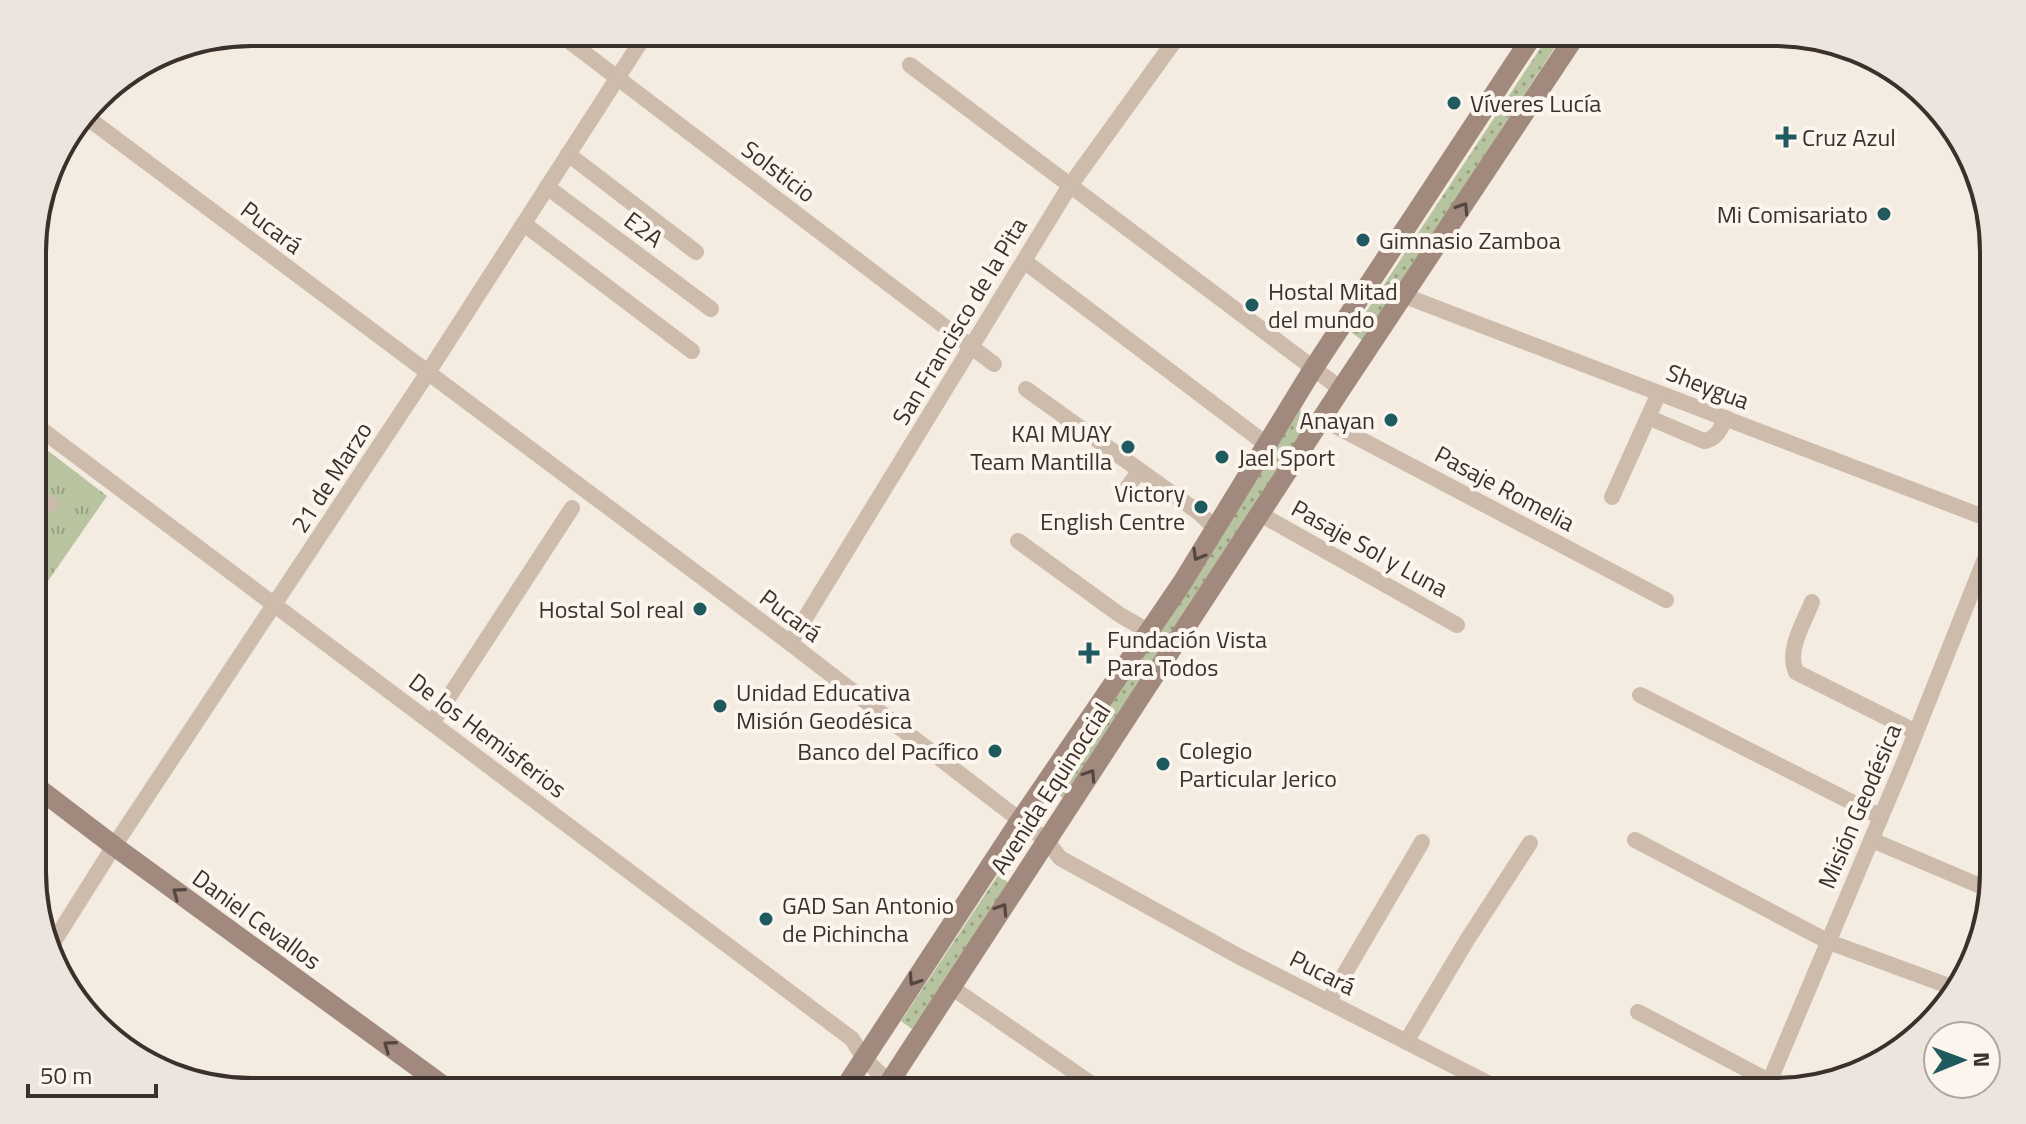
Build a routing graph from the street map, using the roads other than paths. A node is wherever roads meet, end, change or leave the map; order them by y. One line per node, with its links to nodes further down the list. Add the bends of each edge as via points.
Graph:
1 (576, 46): 7 (street, Solsticio)
2 (638, 46): 7 (street, 21 de Marzo)
3 (1171, 46): 11 (street, San Francisco de la Pita)
4 (1526, 46): 20 (main road, Avenida Equinoccial)
5 (1569, 46): 15 (main road, Avenida Equinoccial, one-way to 5)
6 (910, 65): 11 (street)
7 (617, 77): 9 (street, 21 de Marzo); 17 (street, Solsticio)
8 (93, 122): 21 (street, Pucará)
9 (568, 154): 10 (street, 21 de Marzo); 13 (street)
10 (547, 187): 12 (street, 21 de Marzo); 16 (street, E2A)
11 (1069, 187): 14 (street, San Francisco de la Pita); 20 (street)
12 (524, 224): 18 (street); 21 (street, 21 de Marzo)
13 (696, 252)
14 (1024, 261): 17 (street, San Francisco de la Pita); 29 (street)
15 (1405, 296): 23 (main road, Avenida Equinoccial); 24 (street, Sheygua)
16 (711, 309)
17 (972, 348): 19 (street, Solsticio); 46 (street, San Francisco de la Pita)
18 (692, 351)
19 (994, 364)
20 (1313, 369): 23 (street); 29 (main road, Avenida Equinoccial)
21 (427, 374): 43 (street, 21 de Marzo); 46 (street, Pucará)
22 (1026, 389): 30 (street)
23 (1341, 389): 26 (main road, Avenida Equinoccial)
24 (1659, 393): 25 (street, Sheygua); 32 (street)
25 (1726, 418): 27 (street, via 1718,434 1704,441); 37 (street, Sheygua)
26 (1322, 419): 36 (main road, Avenida Equinoccial); 41 (street, Pasaje Romelia)
27 (1657, 421)
28 (46, 433): 43 (street, De los Hemisferios)
29 (1266, 444): 38 (main road, Avenida Equinoccial)
30 (1139, 471): 31 (street); 38 (street)
31 (1125, 491)
32 (1612, 497)
33 (46, 501): 34 (street)
34 (50, 504)
35 (572, 508): 48 (street)
36 (1260, 514): 44 (street, Pasaje Sol y Luna); 55 (main road, Avenida Equinoccial, one-way to 36)
37 (1980, 516)
38 (1214, 527): 45 (main road, Avenida Equinoccial, one-way to 45)
39 (1018, 541): 45 (street)
40 (1980, 571): 49 (street, Misión Geodésica)
41 (1666, 600)
42 (1812, 602): 49 (street, via 1793,650 1796,672)
43 (274, 607): 48 (street, De los Hemisferios); 58 (street, 21 de Marzo)
44 (1457, 625)
45 (1148, 631): 52 (main road, Avenida Equinoccial)
46 (790, 643): 52 (street, Pucará)
47 (1640, 695): 51 (street)
48 (432, 723): 67 (street, De los Hemisferios, via 852,1039)
49 (1916, 732): 51 (street, Misión Geodésica)
50 (46, 794): 58 (main road, Daniel Cevallos)
51 (1881, 817): 54 (street, Misión Geodésica)
52 (1019, 822): 55 (street, Pucará); 67 (main road, Avenida Equinoccial, one-way to 67)
53 (1635, 840): 61 (street)
54 (1872, 840): 59 (street); 61 (street, Misión Geodésica)
55 (1047, 841): 63 (main road, Avenida Equinoccial, one-way to 55); 64 (street, Pucará, via 1060,858)
56 (1422, 842): 64 (street)
57 (1530, 843): 66 (street)
58 (114, 846): 60 (street, 21 de Marzo); 68 (main road, Daniel Cevallos, one-way to 58)
59 (1980, 886)
60 (57, 937)
61 (1829, 942): 62 (street); 75 (street, Misión Geodésica)
62 (1945, 985)
63 (951, 987): 71 (main road, Avenida Equinoccial); 72 (street)
64 (1328, 1002): 66 (street, Pucará)
65 (1638, 1012): 74 (street)
66 (1406, 1042): 73 (street, Pucará)
67 (863, 1058): 69 (main road, Avenida Equinoccial); 70 (street, De los Hemisferios)
68 (433, 1078)
69 (851, 1078)
70 (882, 1078)
71 (899, 1078)
72 (1083, 1078)
73 (1477, 1078)
74 (1753, 1078)
75 (1770, 1078)

